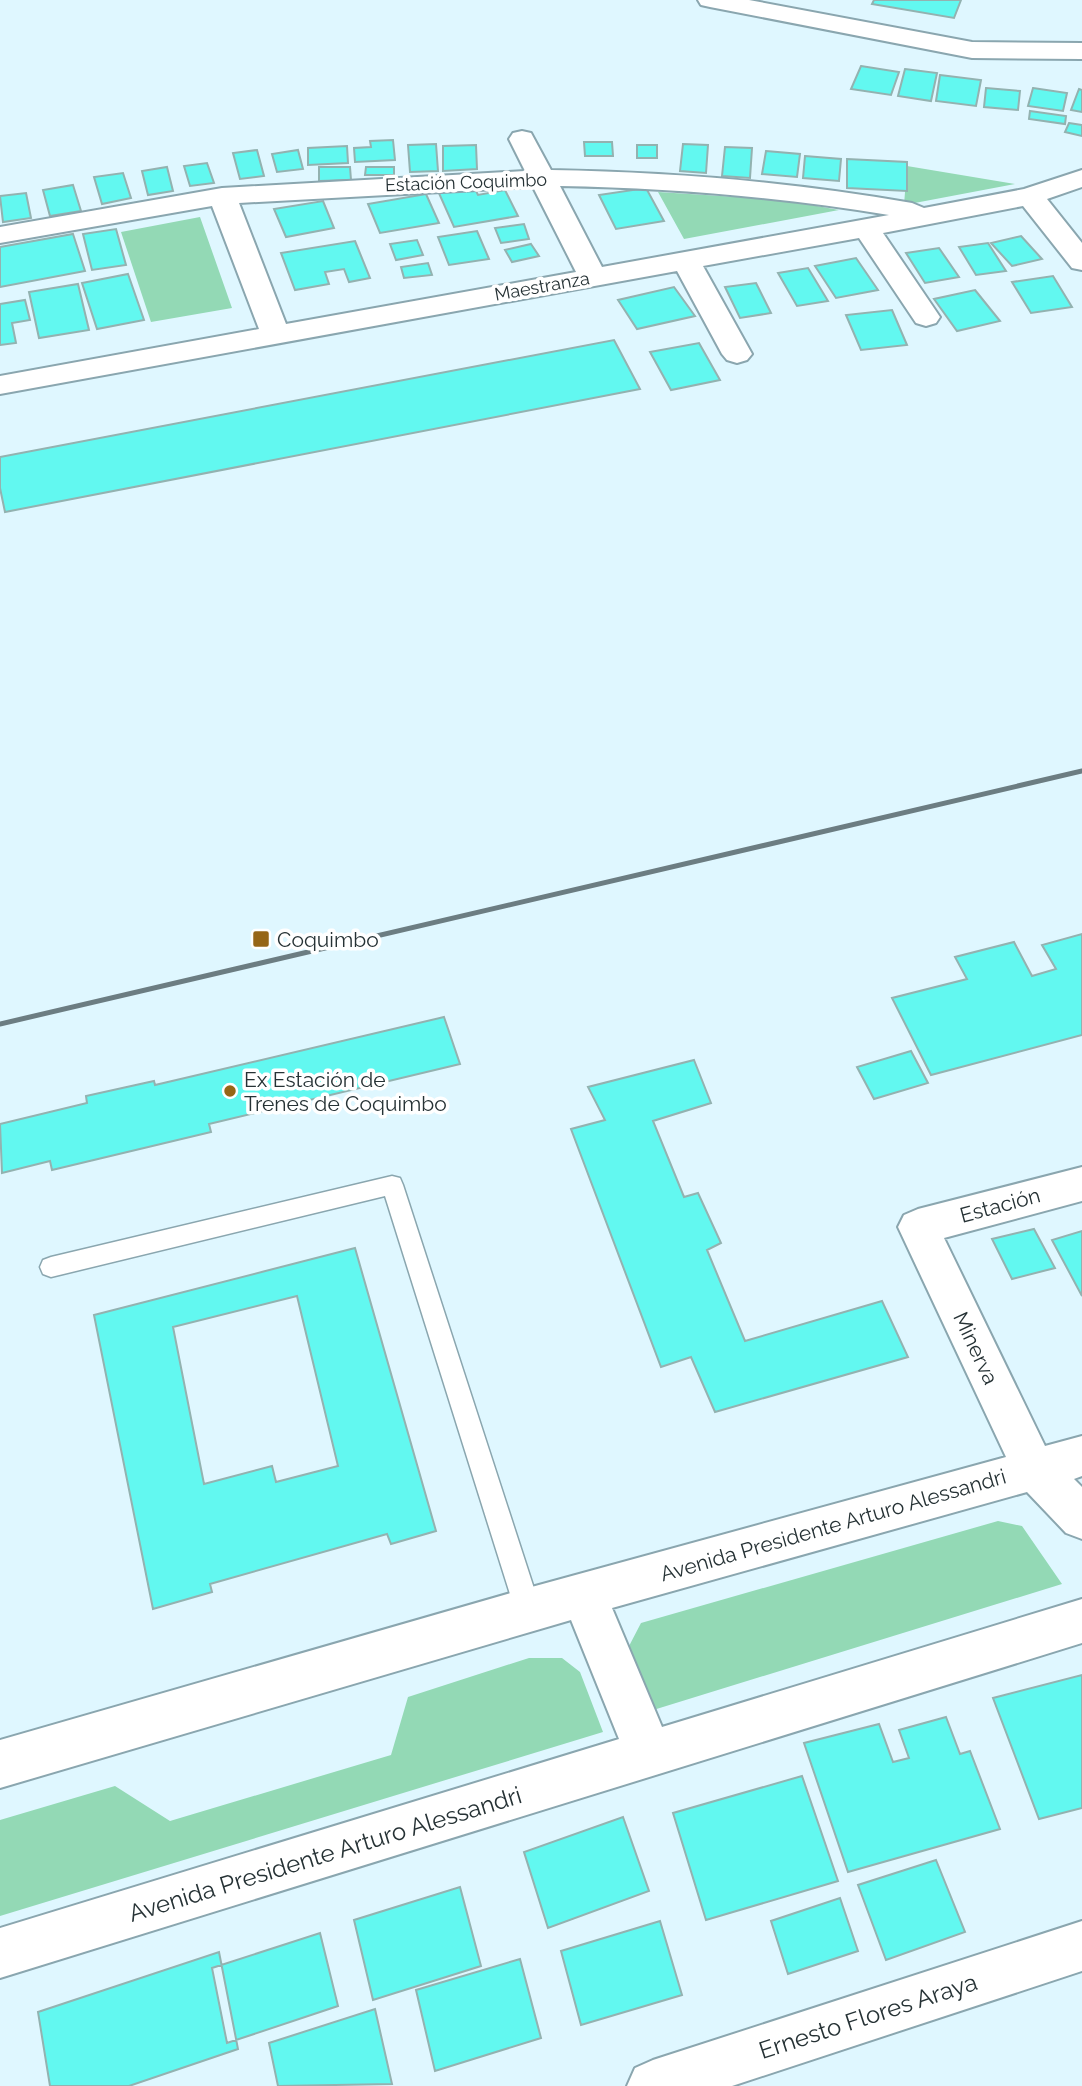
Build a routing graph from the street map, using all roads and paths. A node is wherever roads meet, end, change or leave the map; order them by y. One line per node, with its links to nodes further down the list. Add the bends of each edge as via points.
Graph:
1 (710, 0): 2 (street)
2 (972, 50): 3 (street); 4 (street)
3 (1082, 51)
4 (1082, 66)
5 (522, 139): 6 (street)
6 (544, 178): 8 (street, Estación Coquimbo); 10 (street, Estación Coquimbo, via 655,180 830,197); 15 (street)
7 (1082, 178): 9 (street, Maestranza)
8 (222, 196): 12 (street, Estación Coquimbo); 17 (street)
9 (1030, 196): 10 (street, Maestranza); 14 (street)
10 (933, 215): 11 (street, Maestranza)
11 (866, 228): 13 (street, Maestranza); 16 (street)
12 (0, 235)
13 (686, 261): 15 (street, Maestranza); 18 (street)
14 (1082, 262)
15 (593, 277): 17 (street, Maestranza)
16 (926, 317)
17 (276, 335): 19 (street, Maestranza)
18 (737, 354)
19 (0, 385)
20 (1082, 1184): 21 (street, Estación)
21 (918, 1227): 24 (street, Minerva)
22 (51, 1267): 27 (lane, via 392,1185)
23 (1082, 1455): 24 (street, Avenida Presidente Arturo Alessandri)
24 (1034, 1469): 25 (street, Minerva); 26 (street, Avenida Presidente Arturo Alessandri)
25 (1082, 1518)
26 (584, 1595): 27 (street, Avenida Presidente Arturo Alessandri); 29 (street)
27 (528, 1610): 30 (street, Avenida Presidente Arturo Alessandri)
28 (1082, 1621): 29 (street, Avenida Presidente Arturo Alessandri)
29 (649, 1754): 32 (street, Avenida Presidente Arturo Alessandri)
30 (0, 1764)
31 (1082, 1946): 33 (street, Ernesto Flores Araya)
32 (0, 1953)
33 (653, 2086)

